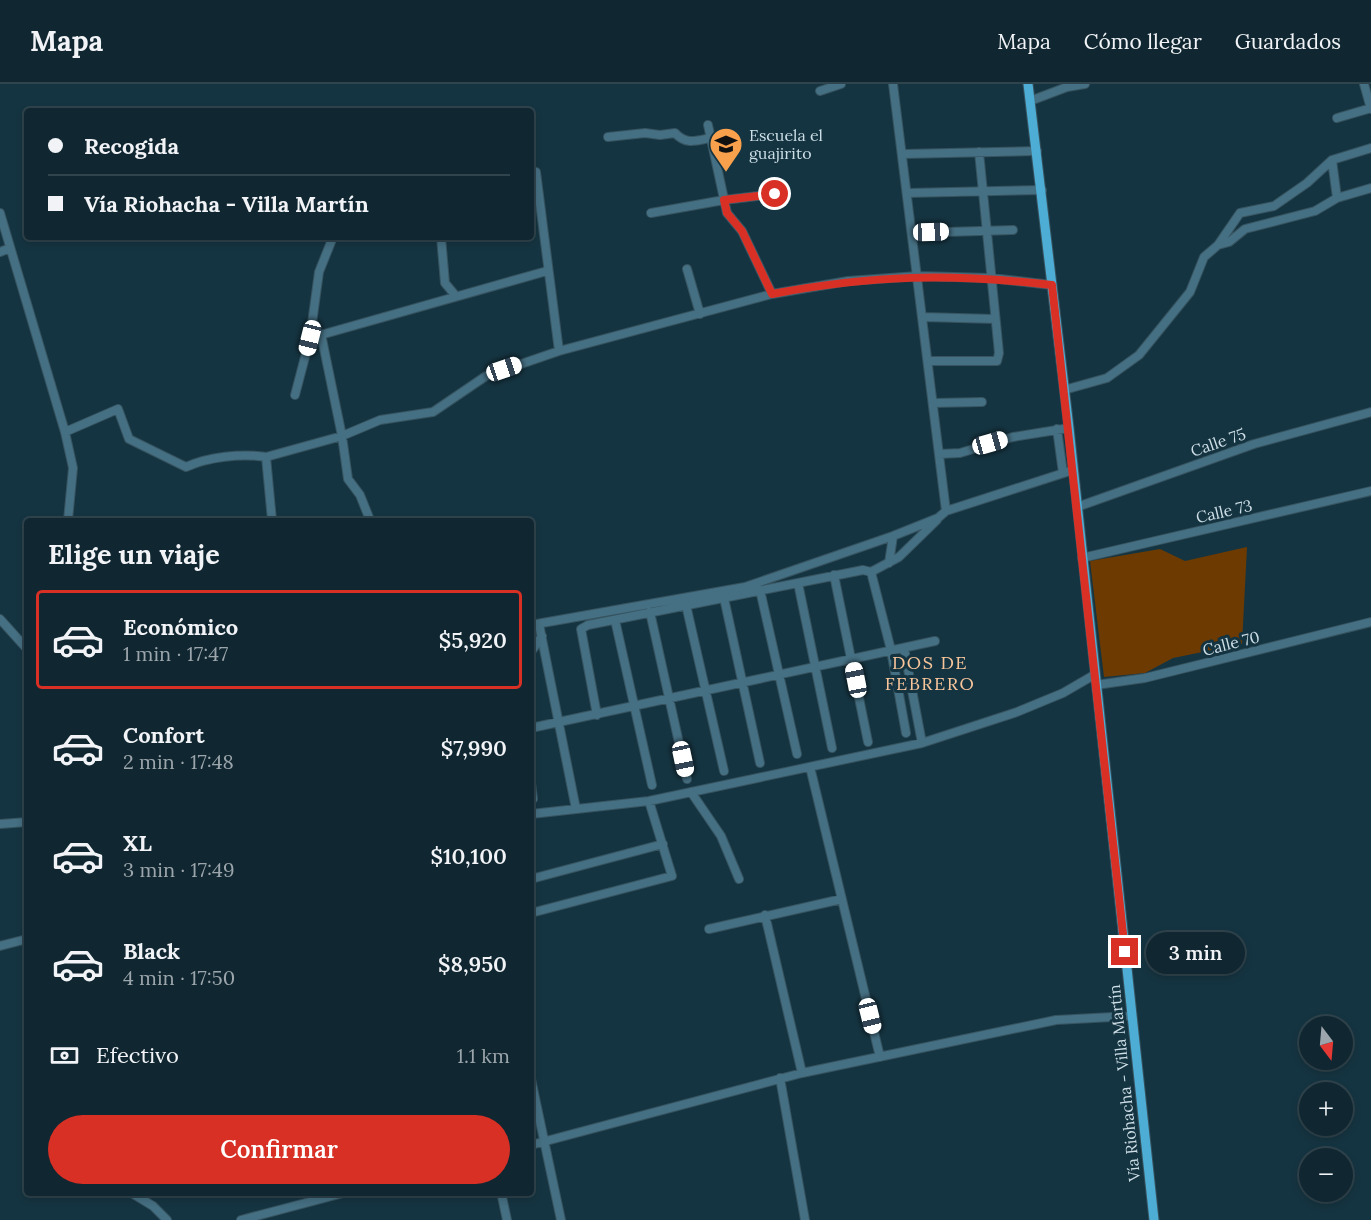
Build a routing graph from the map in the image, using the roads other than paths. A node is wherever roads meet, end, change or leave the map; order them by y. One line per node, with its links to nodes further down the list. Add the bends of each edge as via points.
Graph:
1 (841, 84): 6 (street)
2 (893, 84): 16 (street)
3 (1028, 84): 7 (main road, Vía Riohacha - Villa Martín)
4 (1085, 84): 7 (street)
5 (1364, 84): 8 (street)
6 (820, 91)
7 (1030, 101): 14 (main road, Vía Riohacha - Villa Martín)
8 (1371, 108): 9 (street)
9 (1337, 118)
10 (708, 125): 12 (street)
11 (609, 137): 12 (street, via 675,133 689,142)
12 (710, 138): 25 (street)
13 (1371, 148): 17 (street)
14 (1037, 151): 15 (street); 20 (main road, Vía Riohacha - Villa Martín)
15 (979, 152): 16 (street); 21 (street)
16 (903, 154): 22 (street)
17 (1332, 160): 24 (street); 33 (street, via 1274,206 1240,213)
18 (536, 172): 37 (street)
19 (1371, 188): 24 (street)
20 (1042, 190): 21 (street); 40 (main road, Vía Riohacha - Villa Martín)
21 (983, 192): 22 (street); 29 (street)
22 (908, 193): 30 (street)
23 (775, 194): 25 (street)
24 (1337, 198): 33 (street, via 1315,211 1245,229 1229,242)
25 (724, 200): 27 (street); 41 (street, via 727,213 742,231)
26 (0, 213): 34 (street)
27 (651, 213)
28 (1013, 230): 29 (street)
29 (987, 231): 30 (street); 39 (street)
30 (913, 233): 38 (street)
31 (332, 240): 47 (street, via 319,272)
32 (441, 240): 42 (street, via 445,283)
33 (1218, 245): 50 (street, via 1204,257 1190,292 1139,355 1107,378)
34 (10, 248): 35 (street); 57 (street)
35 (0, 252)
36 (687, 269): 43 (street)
37 (547, 271): 42 (street); 48 (street)
38 (918, 276): 39 (street); 41 (street, via 848,281); 44 (street)
39 (991, 278): 40 (street); 45 (street)
40 (1052, 285): 50 (main road, Vía Riohacha - Villa Martín)
41 (772, 294): 43 (street)
42 (455, 296): 46 (street)
43 (700, 314): 48 (street)
44 (923, 317): 45 (street); 49 (street)
45 (995, 319): 49 (street, via 997,361)
46 (321, 334): 47 (street); 58 (street)
47 (310, 338): 51 (street)
48 (559, 351): 58 (street, via 486,376 433,412 380,420)
49 (928, 361): 53 (street)
50 (1064, 390): 55 (main road, Vía Riohacha - Villa Martín)
51 (295, 395)
52 (982, 402): 53 (street)
53 (933, 403): 59 (street)
54 (1371, 412): 63 (street, Calle 75, via 1254,444)
55 (1069, 428): 56 (street); 61 (main road, Vía Riohacha - Villa Martín)
56 (1057, 429): 59 (street, via 960,453); 61 (street)
57 (65, 432): 60 (street, via 118,409 129,439 186,467 198,462); 65 (street, via 73,468)
58 (342, 436): 60 (street); 67 (street, via 348,478)
59 (939, 454): 64 (street)
60 (266, 457): 66 (street)
61 (1068, 472): 63 (main road, Vía Riohacha - Villa Martín); 64 (street)
62 (1371, 491): 70 (street, Calle 73)
63 (1077, 507): 70 (main road, Vía Riohacha - Villa Martín)
64 (946, 511): 68 (street)
65 (68, 518)
66 (272, 518)
67 (369, 518)
68 (938, 518): 69 (street); 71 (street, via 909,549)
69 (893, 536): 71 (street); 82 (street, via 745,586)
70 (1082, 558): 92 (main road, Vía Riohacha - Villa Martín)
71 (889, 563): 72 (street)
72 (871, 572): 73 (street); 88 (street)
73 (834, 576): 74 (street); 89 (street)
74 (798, 583): 75 (street); 90 (street)
75 (760, 590): 76 (street); 91 (street)
76 (724, 598): 77 (street); 93 (street)
77 (686, 605): 78 (street); 94 (street)
78 (650, 612): 80 (street); 95 (street)
79 (0, 620): 85 (street)
80 (615, 620): 96 (street); 97 (street, via 581,629)
81 (1371, 622): 92 (street, Calle 70, via 1145,678)
82 (535, 625): 83 (street)
83 (542, 636): 86 (street); 98 (street)
84 (935, 641): 87 (street)
85 (24, 646)
86 (534, 648)
87 (903, 648): 88 (street); 102 (street)
88 (891, 650): 89 (street); 100 (street)
89 (851, 659): 90 (street); 101 (street)
90 (816, 667): 91 (street); 103 (street)
91 (778, 675): 93 (street); 104 (street)
92 (1095, 680): 102 (street, via 1017,712); 125 (main road, Vía Riohacha - Villa Martín)
93 (742, 683): 94 (street); 105 (street)
94 (704, 692): 95 (street); 107 (street)
95 (669, 699): 96 (street); 108 (street)
96 (634, 707): 97 (street); 109 (street)
97 (597, 715): 98 (street)
98 (559, 723): 99 (street); 112 (street)
99 (534, 727)
100 (906, 733)
101 (868, 742)
102 (922, 743): 106 (street)
103 (832, 748)
104 (797, 754)
105 (760, 763)
106 (810, 767): 110 (street); 119 (street)
107 (724, 771)
108 (687, 779)
109 (652, 785)
110 (691, 792): 111 (street); 118 (street, via 721,836)
111 (649, 801): 112 (street); 116 (street)
112 (576, 809): 113 (street)
113 (534, 814)
114 (24, 822): 115 (street)
115 (0, 824)
116 (663, 844): 117 (street); 120 (street, via 673,872 669,879)
117 (534, 878)
118 (739, 879)
119 (842, 898): 121 (street); 126 (street)
120 (534, 912)
121 (765, 915): 122 (street); 127 (street)
122 (709, 929)
123 (24, 940): 124 (street)
124 (0, 946)
125 (1131, 1016): 126 (street, via 1056,1020); 142 (main road, Vía Riohacha - Villa Martín)
126 (880, 1057): 127 (street)
127 (802, 1073): 128 (street)
128 (780, 1078): 130 (street); 141 (street)
129 (534, 1092): 130 (street)
130 (545, 1142): 131 (street); 140 (street)
131 (534, 1144)
132 (136, 1196): 136 (street)
133 (332, 1196): 135 (street)
134 (502, 1196): 139 (street)
135 (276, 1211): 137 (street); 138 (street)
136 (167, 1220)
137 (241, 1220)
138 (270, 1220)
139 (507, 1220)
140 (561, 1220)
141 (806, 1220)
142 (1154, 1220)

